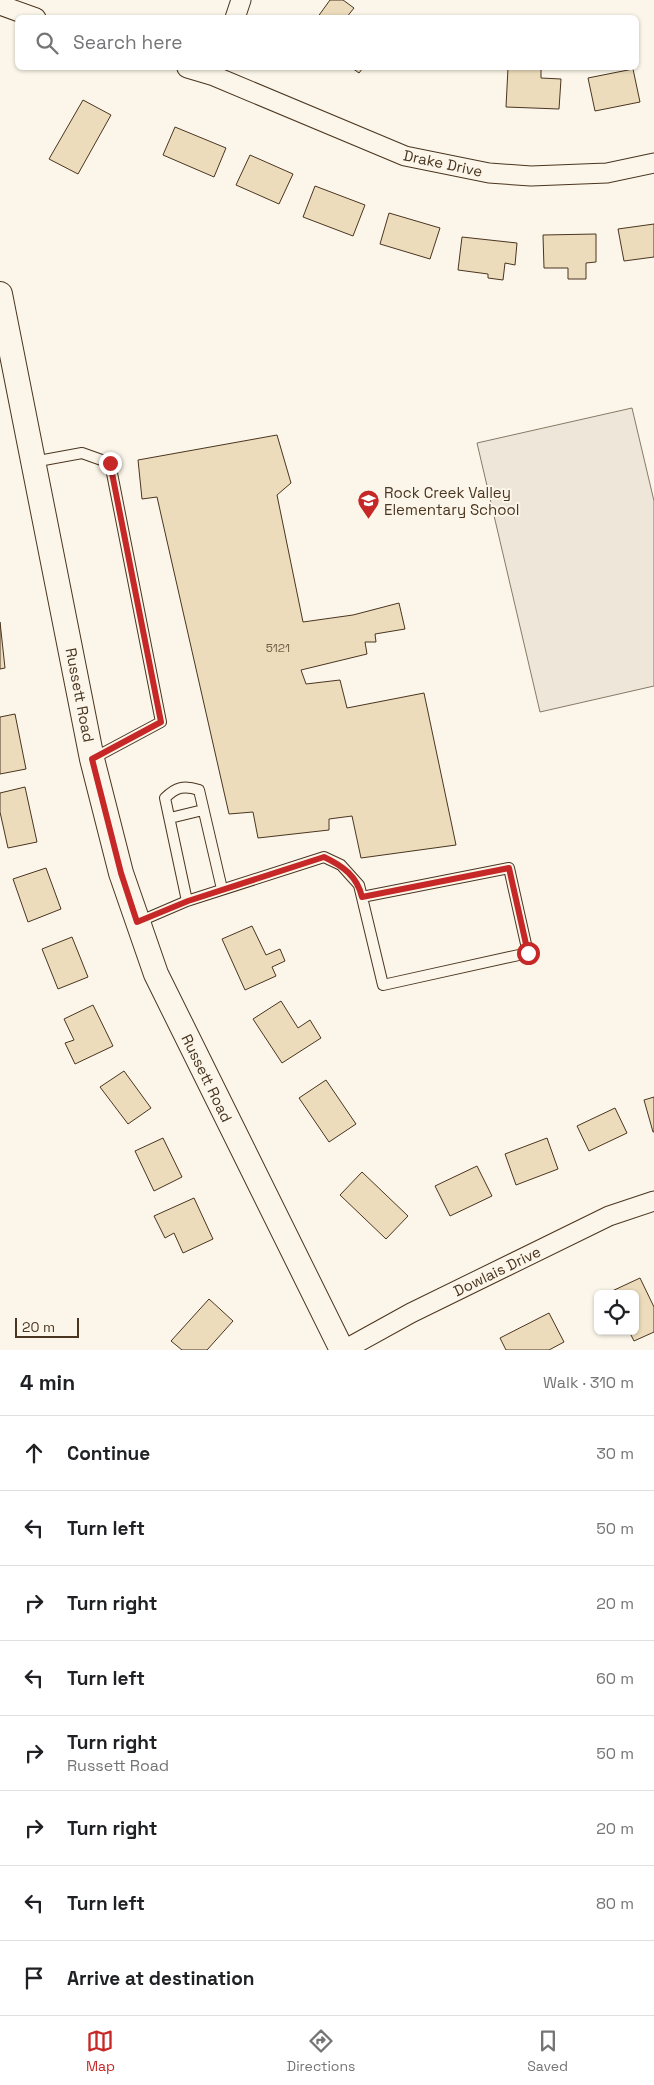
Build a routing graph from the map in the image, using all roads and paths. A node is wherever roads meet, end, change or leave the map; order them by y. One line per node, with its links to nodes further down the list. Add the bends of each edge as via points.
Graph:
1 (242, 0): 4 (street)
2 (0, 5): 3 (street)
3 (28, 15)
4 (236, 15)
5 (201, 70): 6 (street, Drake Drive)
6 (215, 72): 7 (street, Drake Drive, via 404,156 489,173 531,176 607,172)
7 (654, 163)
8 (0, 294): 9 (street, Russett Road)
9 (33, 462): 10 (street, Russett Road); 10 (lane, via 82,453 110,463 161,722)
10 (92, 759): 16 (street, Russett Road)
11 (204, 810): 12 (lane); 12 (lane, via 199,790 188,786 173,789 165,798); 13 (lane)
12 (170, 818): 15 (lane)
13 (222, 889): 14 (lane, via 324,857 342,865 359,885); 15 (lane)
14 (362, 897): 14 (lane, via 383,985 528,953 509,868)
15 (188, 901): 16 (lane)
16 (137, 922): 18 (street, Russett Road, via 156,974)
17 (654, 1201): 18 (street, Dowlais Drive, via 601,1220 411,1312)
18 (343, 1350)

